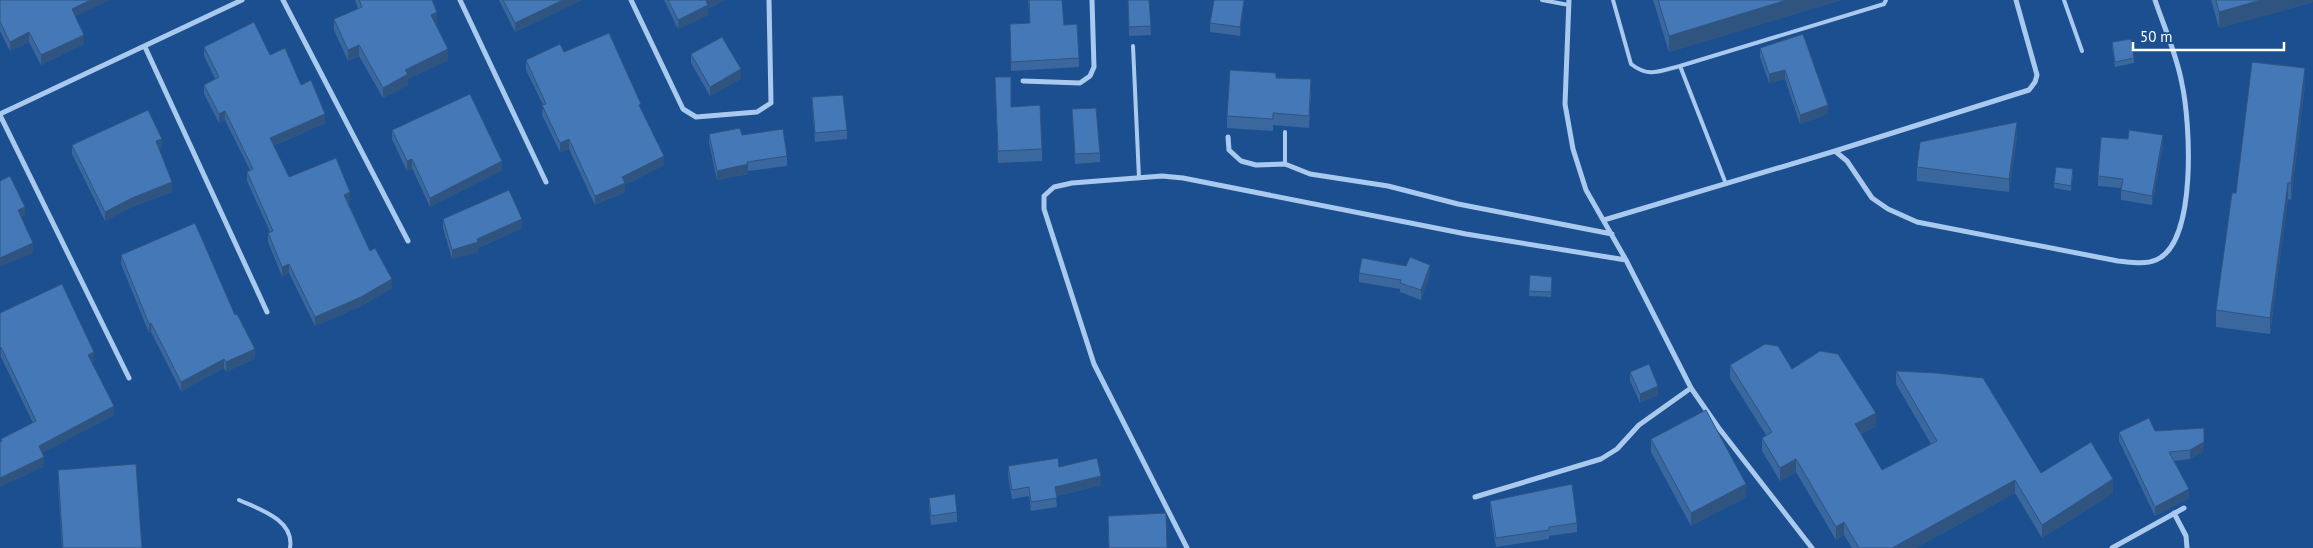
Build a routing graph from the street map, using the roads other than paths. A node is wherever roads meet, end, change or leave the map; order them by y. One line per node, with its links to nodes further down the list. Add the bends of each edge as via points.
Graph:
1 (242, 0): 15 (street)
2 (283, 0): 29 (street)
3 (460, 0): 25 (street)
4 (631, 0): 5 (street, via 683,109 696,117 757,112 771,103)
5 (769, 0)
6 (1092, 0): 18 (street, via 1094,67 1090,76 1080,83)
7 (1542, 0): 13 (lane)
8 (1613, 0): 17 (lane, via 1631,64 1649,73)
9 (1886, 0): 17 (lane, via 1884,4)
10 (2016, 0): 22 (street, via 2037,75 2029,90)
11 (2064, 0): 16 (lane)
12 (2155, 0): 22 (street, via 2182,81 2190,145 2186,203 2176,240 2167,253 2156,260 2140,263 2118,261 1917,222 1872,198 1847,161)
13 (1569, 3): 27 (street, via 1565,104 1573,148 1586,190)
14 (1133, 46): 24 (lane)
15 (144, 47): 19 (street); 31 (street)
16 (2082, 51)
17 (1680, 66): 26 (lane)
18 (1023, 81)
19 (0, 114): 32 (street)
20 (1285, 132): 23 (lane)
21 (1228, 136): 23 (street, via 1229,150 1241,161 1256,165)
22 (1835, 151): 26 (street)
23 (1285, 164): 28 (street, via 1310,174 1388,186 1458,204)
24 (1139, 178): 30 (street, via 1183,178 1466,234); 39 (street, via 1054,187 1044,196 1044,209 1094,364)
25 (546, 182)
26 (1726, 184): 27 (street)
27 (1604, 220): 28 (street)
28 (1612, 234): 30 (street)
29 (408, 241)
30 (1626, 260): 33 (street)
31 (267, 312)
32 (129, 378)
33 (1692, 388): 34 (street, via 1639,425 1616,449 1601,459); 40 (street, via 1718,427)
34 (1475, 496)
35 (239, 500): 38 (lane, via 274,516 283,524 291,540)
36 (2184, 508): 37 (street)
37 (2174, 513): 41 (street); 42 (street, via 2186,536)
38 (290, 548)
39 (1187, 548)
40 (1812, 548)
41 (2112, 548)
42 (2187, 548)

